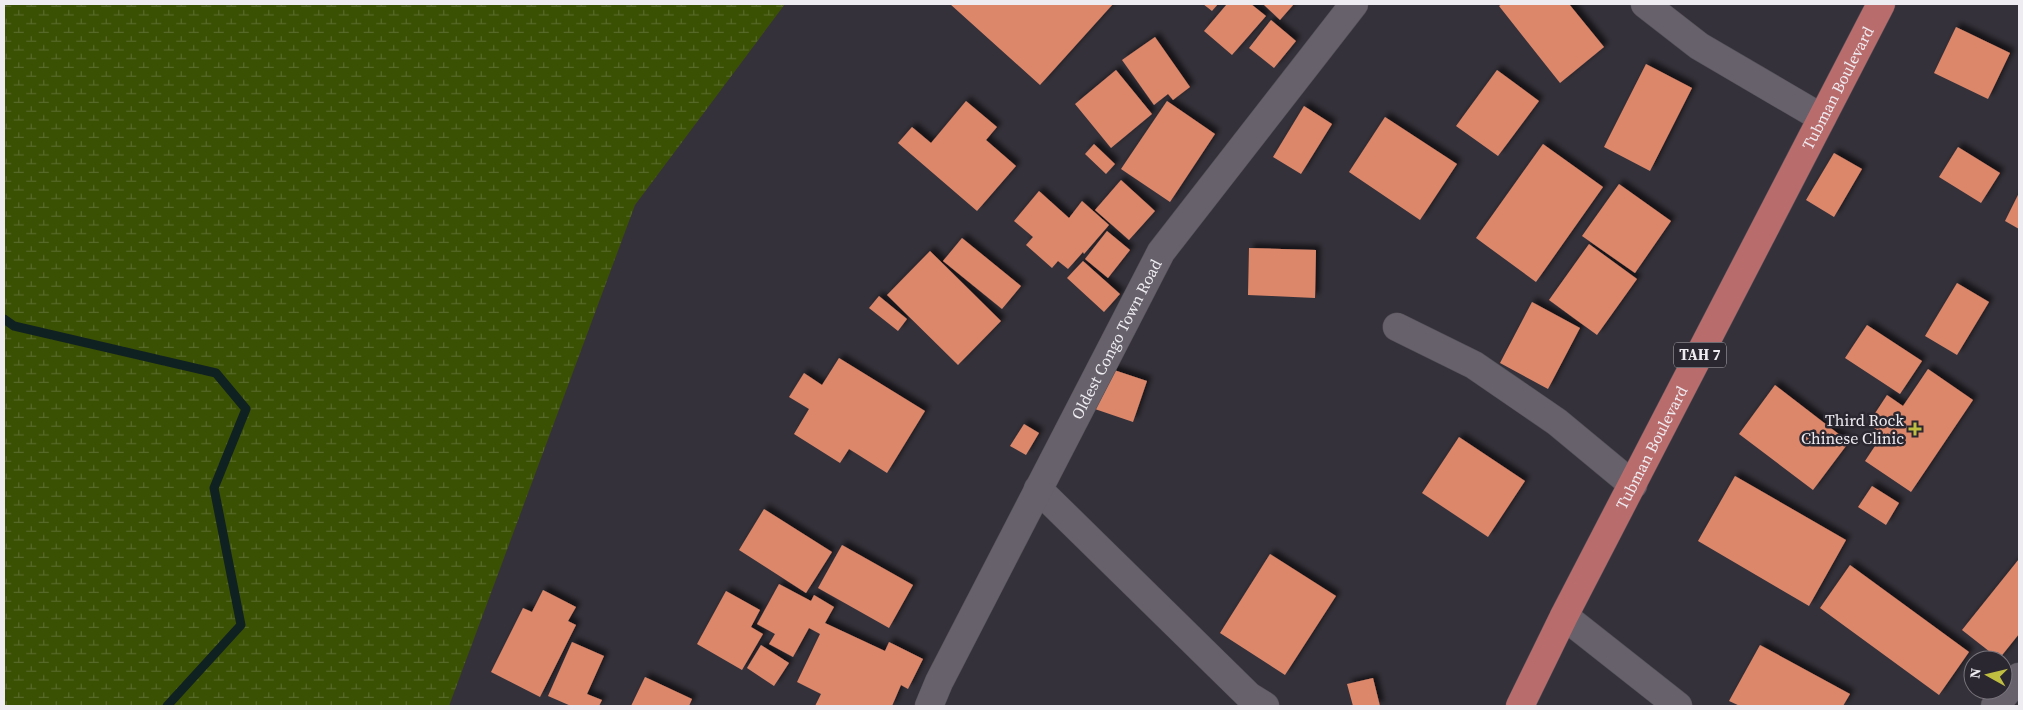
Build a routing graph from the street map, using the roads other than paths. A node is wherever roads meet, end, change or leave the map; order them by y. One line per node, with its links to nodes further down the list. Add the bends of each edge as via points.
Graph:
1 (1354, 4): 7 (street, Oldest Congo Town Road, via 1161,252)
2 (1645, 4): 4 (street, via 1699,46)
3 (1881, 4): 4 (highway, Tubman Boulevard / TAH 7)
4 (1822, 118): 6 (highway, Tubman Boulevard / TAH 7)
5 (1397, 327): 6 (street, via 1474,365 1556,422)
6 (1633, 485): 8 (highway, Tubman Boulevard / TAH 7)
7 (1038, 490): 10 (street, Oldest Congo Town Road, via 939,682); 11 (street, via 1249,696)
8 (1564, 616): 12 (highway, Tubman Boulevard / TAH 7); 13 (street)
9 (2019, 677): 14 (street)
10 (930, 706)
11 (1264, 706)
12 (1520, 706)
13 (1678, 706)
14 (1995, 706)

